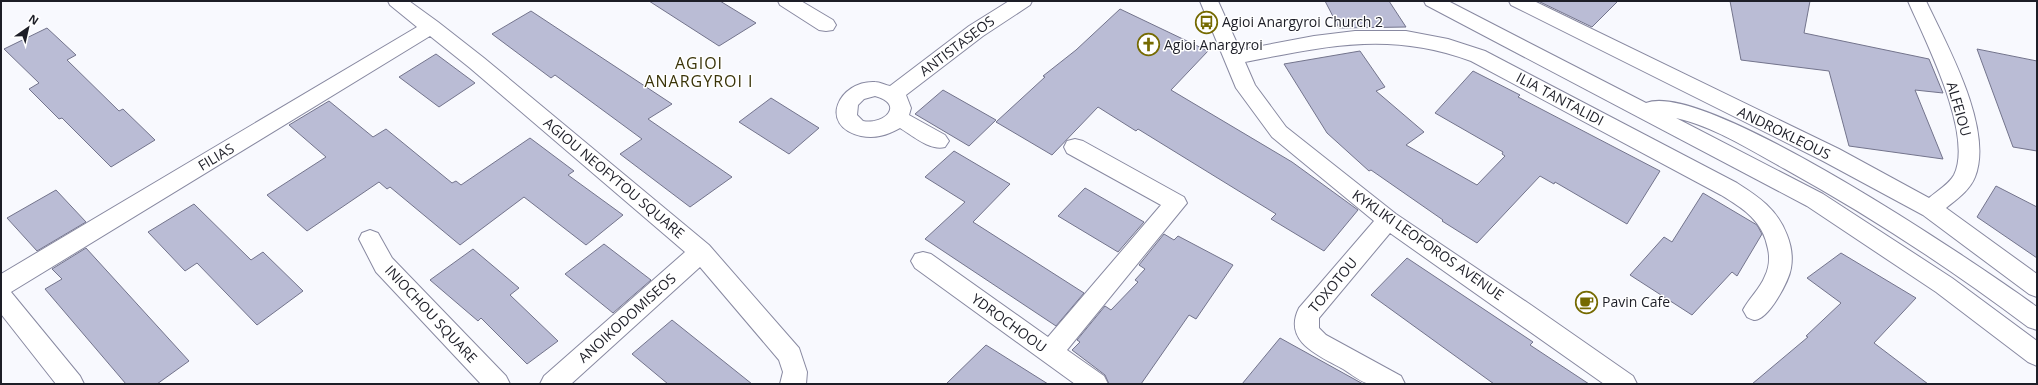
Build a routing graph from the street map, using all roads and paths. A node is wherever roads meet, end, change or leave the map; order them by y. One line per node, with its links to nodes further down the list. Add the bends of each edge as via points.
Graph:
1 (397, 1): 9 (street, AGIOU NEOFYTOU SQUARE)
2 (787, 1): 8 (street)
3 (1023, 1): 11 (street, ANTISTASEOS, via 982,27)
4 (1209, 1): 10 (street, KYKLIKI LEOFOROS AVENUE)
5 (1433, 1): 13 (street)
6 (1518, 1): 12 (street, ANDROKLEOUS)
7 (1917, 1): 18 (street, ALFEIOU, via 1955,89 1967,126 1970,161 1963,178)
8 (826, 25)
9 (431, 27): 21 (street, AGIOU NEOFYTOU SQUARE, via 478,63); 23 (street, FILIAS)
10 (1233, 58): 19 (street, KYKLIKI LEOFOROS AVENUE, via 1246,88 1279,132); 26 (street, ILIA TANTALIDI, via 1327,41 1374,36 1436,43 1484,59 1729,189 1751,202 1765,215 1776,235 1781,263 1778,276)
11 (893, 94): 14 (street, via 901,105); 14 (street, via 875,89 861,92 850,100 845,114 854,126 873,130 884,128)
12 (1722, 102): 15 (street); 18 (street, ANDROKLEOUS, via 1831,155)
13 (1639, 107): 15 (street, via 1665,108); 29 (street, via 1815,200 1944,285)
14 (898, 118): 16 (street)
15 (1700, 118): 27 (street, via 1743,136 1857,198 1938,250)
16 (938, 141)
17 (1075, 148): 28 (street, via 1176,203)
18 (1931, 209): 24 (street, ANDROKLEOUS)
19 (1388, 220): 35 (street, TOXOTOU, via 1307,315 1305,326 1307,333 1317,342); 36 (street, KYKLIKI LEOFOROS AVENUE)
20 (370, 239): 31 (street, INIOCHOU SQUARE, via 384,265)
21 (701, 252): 32 (street, ANOIKODOMISEOS); 33 (street, AGIOU NEOFYTOU SQUARE, via 790,355 795,372)
22 (923, 262): 28 (street, YDROCHOOU)
23 (1, 286)
24 (2037, 287)
25 (1, 296): 30 (street)
26 (1754, 310)
27 (2037, 320)
28 (1050, 352): 34 (street, YDROCHOOU)
29 (2037, 355)
30 (71, 384)
31 (497, 384)
32 (553, 384)
33 (793, 384)
34 (1095, 384)
35 (1392, 384)
36 (1624, 384)

